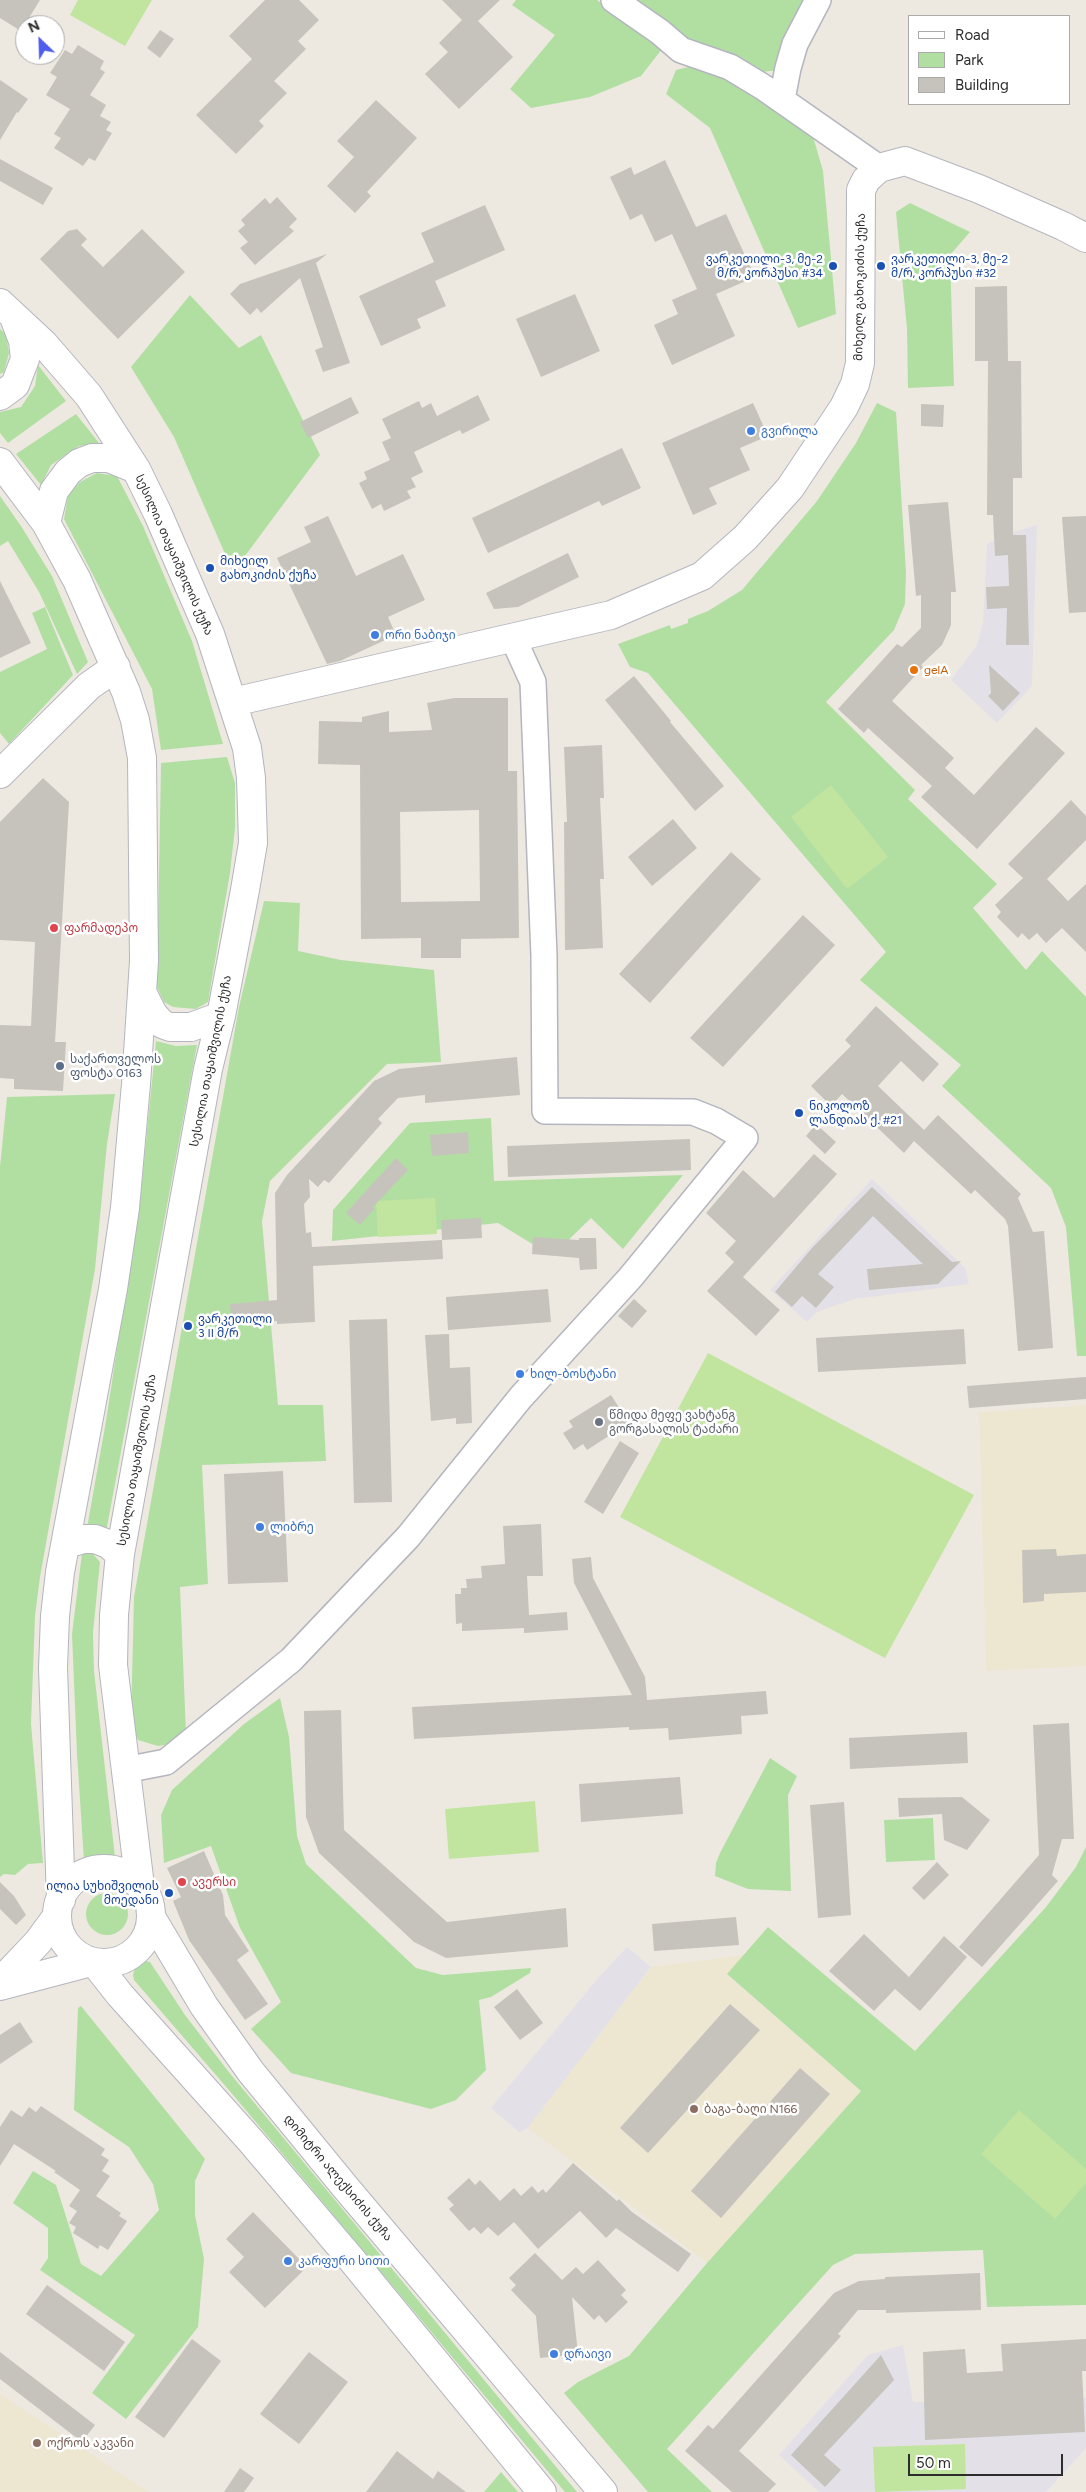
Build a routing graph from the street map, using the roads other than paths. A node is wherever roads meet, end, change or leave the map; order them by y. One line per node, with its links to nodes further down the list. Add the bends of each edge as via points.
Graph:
1 (614, 0): 3 (street, via 681,50 730,67)
2 (818, 0): 3 (street, via 795,44)
3 (782, 99): 4 (street)
4 (879, 168): 5 (main road, via 905,161 979,189); 11 (main road, მიხეილ გახოკიძის ქუჩა, via 861,190 860,363 855,384 844,407 790,488 745,538 702,576 611,615)
5 (1086, 238)
6 (6, 308): 7 (main road, via 23,341 25,359 15,385); 9 (main road, სესილია თაყაიშვილის ქუჩა, via 44,344 89,396)
7 (0, 396)
8 (0, 462): 10 (main road)
9 (136, 469): 10 (main road, via 109,458 92,458 79,464 68,472 54,491); 13 (main road, სესილია თაყაიშვილის ქუჩა, via 185,573)
10 (46, 523): 12 (main road, via 77,580)
11 (513, 638): 13 (main road, მიხეილ გახოკიძის ქუჩა); 19 (street, via 533,682 544,956 544,1111 694,1112 745,1138 630,1278 521,1397 408,1537 291,1660 166,1762)
12 (116, 667): 14 (main road, via 88,686); 15 (main road, via 135,720 142,758)
13 (233, 702): 16 (main road, სესილია თაყაიშვილის ქუჩა, via 247,748 253,843)
14 (0, 774)
15 (142, 992): 16 (main road, via 153,1014 170,1027 191,1028); 17 (main road, via 125,1208)
16 (221, 1016): 18 (main road, სესილია თაყაიშვილის ქუჩა, via 208,1069)
17 (66, 1544): 18 (main road, via 95,1539); 21 (main road, via 56,1607 53,1668)
18 (120, 1554): 19 (main road, სესილია თაყაიშვილის ქუჩა, via 113,1665)
19 (125, 1770): 20 (main road, სესილია თაყაიშვილის ქუჩა)
20 (140, 1886): 21 (main road, via 117,1871 96,1871 77,1878 67,1888); 22 (main road)
21 (59, 1908): 23 (main road, via 60,1931 66,1944 77,1955); 24 (main road, via 38,1942)
22 (152, 1917): 23 (main road, via 140,1948 127,1958 111,1963); 27 (main road, დიმიტრი ალექსიძის ქუჩა, via 204,2006 251,2072)
23 (92, 1962): 25 (main road); 26 (main road, via 352,2260)
24 (0, 1982)
25 (0, 1986)
26 (542, 2492)
27 (603, 2492)

